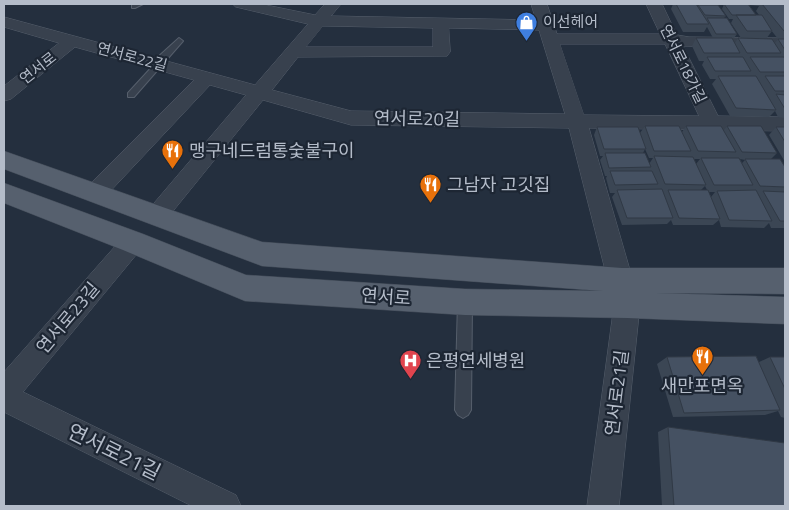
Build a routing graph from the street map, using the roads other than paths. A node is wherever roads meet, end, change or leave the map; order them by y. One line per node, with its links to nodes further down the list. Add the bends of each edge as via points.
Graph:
1 (241, 4): 6 (street)
2 (333, 4): 6 (street)
3 (413, 4): 8 (street)
4 (539, 4): 10 (street)
5 (654, 4): 11 (street, 연서로18가길)
6 (318, 21): 8 (street); 15 (street)
7 (4, 22): 12 (street, 연서로22길)
8 (412, 23): 9 (street)
9 (441, 23): 10 (street); 15 (street, via 441,52)
10 (548, 32): 11 (street); 21 (street)
11 (671, 39): 14 (street); 22 (street, 연서로18가길)
12 (72, 41): 16 (street, 연서로22길); 19 (street, 연서로)
13 (179, 41): 16 (lane)
14 (785, 43)
15 (292, 52): 18 (street)
16 (158, 64): 17 (street, 연서로22길); 20 (lane)
17 (207, 78): 18 (street, 연서로22길); 26 (street)
18 (260, 92): 21 (street, 연서로20길, via 351,118); 27 (street)
19 (4, 95)
20 (131, 95)
21 (578, 121): 22 (street, 연서로20길); 30 (street)
22 (712, 123): 23 (street, 연서로20길)
23 (785, 124)
24 (4, 160): 26 (main road, 연서로)
25 (4, 193): 28 (main road, 연서로)
26 (96, 193): 27 (main road, 연서로)
27 (157, 214): 30 (main road, 연서로, via 262,254 465,270)
28 (133, 242): 31 (main road, 연서로, via 246,288); 33 (street, 연서로23길)
29 (785, 281): 30 (main road, 연서로)
30 (624, 292): 31 (main road, 연서로); 32 (main road, 연서로); 36 (street, 연서로21길)
31 (465, 302): 34 (lane)
32 (785, 311)
33 (4, 395): 35 (street, 연서로21길)
34 (463, 410)
35 (225, 506)
36 (603, 506)

